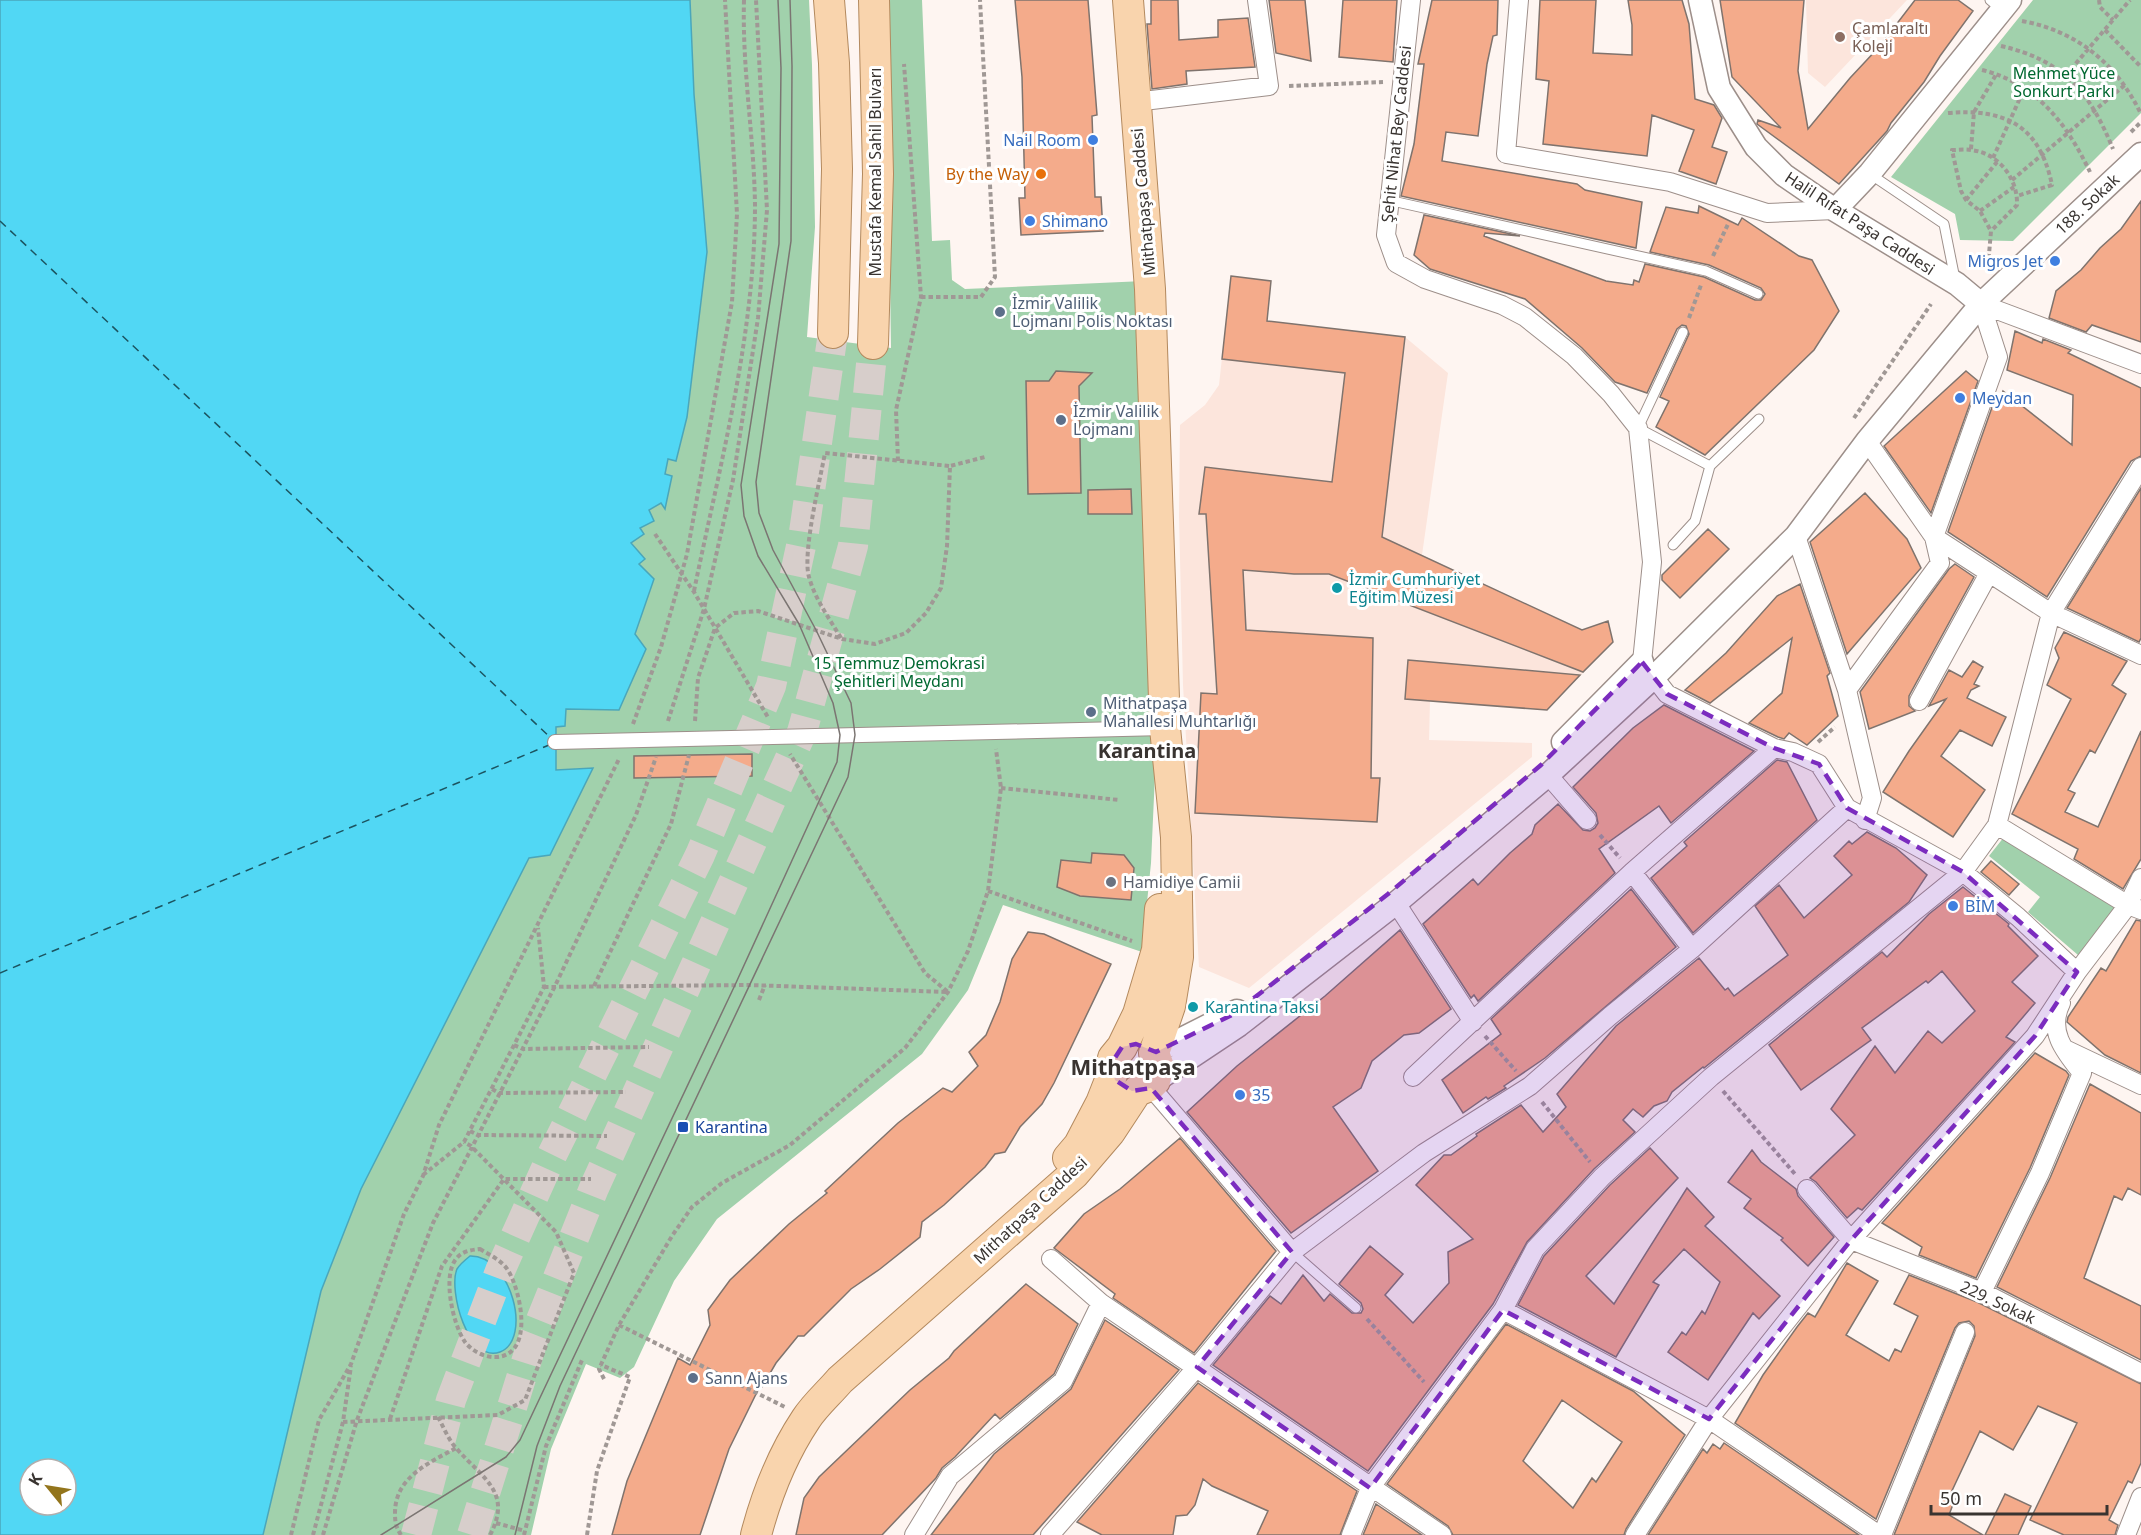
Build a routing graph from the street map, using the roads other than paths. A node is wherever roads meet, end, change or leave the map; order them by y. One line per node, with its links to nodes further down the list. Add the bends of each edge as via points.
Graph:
1 (829, 0): 18 (main road, via 837,169)
2 (874, 0): 19 (main road, Mustafa Kemal Sahil Bulvarı, via 878,174)
3 (1128, 0): 9 (main road, Mithatpaşa Caddesi)
4 (1257, 0): 9 (street, via 1269,86)
5 (1411, 0): 12 (street, Şehit Nihat Bey Caddesi)
6 (1519, 0): 13 (street, via 1506,154 1670,182 1767,213)
7 (1700, 0): 13 (street, Halil Rıfat Paşa Caddesi, via 1719,88 1736,117 1756,147 1784,175)
8 (2006, 8): 11 (street)
9 (1135, 102): 35 (main road, Mithatpaşa Caddesi, via 1150,289)
10 (2141, 154): 16 (street, 188. Sokak)
11 (1870, 173): 13 (street); 14 (lane, via 1944,224)
12 (1388, 200): 15 (lane, via 1706,271); 22 (street, Şehit Nihat Bey Caddesi, via 1386,235 1396,263 1425,279 1520,314 1574,356)
13 (1835, 210): 14 (street, Halil Rıfat Paşa Caddesi)
14 (1957, 284): 16 (street, Halil Rıfat Paşa Caddesi)
15 (1758, 294)
16 (1982, 304): 20 (street); 23 (street, 188. Sokak); 27 (street, via 1998,357)
17 (1683, 332): 22 (lane)
18 (833, 333)
19 (873, 344)
20 (2141, 364)
21 (1759, 419): 24 (lane)
22 (1638, 428): 24 (lane); 32 (street, via 1652,562)
23 (1867, 441): 26 (street, 188. Sokak); 27 (street)
24 (1710, 466): 28 (lane, via 1695,521)
25 (2141, 467): 30 (street)
26 (1796, 536): 32 (street, 188. Sokak); 33 (street)
27 (1934, 537): 29 (street); 33 (street, via 1940,562)
28 (1673, 545)
29 (1989, 573): 30 (street); 34 (street)
30 (2051, 613): 31 (street); 42 (street)
31 (2141, 655)
32 (1648, 671): 37 (street, via 1667,694); 38 (street); 53 (street, via 1388,894 1232,1015)
33 (1847, 690): 41 (street, via 1872,798)
34 (1919, 701)
35 (1165, 728): 36 (street); 53 (main road, Mithatpaşa Caddesi, via 1176,837 1178,957 1170,1006); 53 (main road, Mithatpaşa Caddesi, via 1159,936 1138,1014 1122,1047 1143,1045)
36 (555, 742)
37 (1774, 748): 39 (street, via 1819,764); 43 (street)
38 (1548, 775): 40 (street); 46 (street)
39 (1847, 808): 41 (street); 48 (street)
40 (1587, 820)
41 (1864, 820): 44 (street)
42 (1997, 825): 44 (street); 47 (street)
43 (1632, 872): 48 (street); 50 (street)
44 (1962, 872): 49 (street); 63 (street, via 1711,1077 1602,1177 1535,1250)
45 (2141, 878): 47 (street)
46 (1396, 903): 50 (street); 53 (street, via 1239,1025)
47 (2134, 908): 49 (street)
48 (1692, 949): 58 (street, via 1530,1086 1424,1153)
49 (2077, 972): 51 (street); 52 (street, via 2055,1015)
50 (1473, 1022): 54 (street)
51 (2035, 1036): 52 (street); 57 (street)
52 (2061, 1047): 55 (street); 60 (street, via 2082,1073)
53 (1142, 1077): 58 (street); 70 (main road, Mithatpaşa Caddesi, via 992,1240 840,1380 807,1417 781,1462)
54 (1413, 1077)
55 (2141, 1085)
56 (1807, 1188): 57 (street)
57 (1851, 1240): 60 (street, 229. Sokak); 67 (street)
58 (1292, 1252): 62 (lane); 65 (street)
59 (1051, 1259): 61 (street)
60 (1983, 1292): 66 (street, 229. Sokak)
61 (1101, 1303): 65 (street); 71 (street, via 1063,1381 950,1476)
62 (1356, 1308)
63 (1503, 1310): 67 (street); 68 (street)
64 (1965, 1332): 76 (street)
65 (1197, 1367): 68 (street); 72 (street)
66 (2141, 1373)
67 (1709, 1419): 75 (street); 76 (street)
68 (1370, 1488): 73 (street); 74 (street)
69 (2141, 1497): 77 (street)
70 (756, 1535)
71 (914, 1535)
72 (1050, 1535)
73 (1351, 1535)
74 (1442, 1535)
75 (1635, 1535)
76 (1880, 1535)
77 (2126, 1535)

